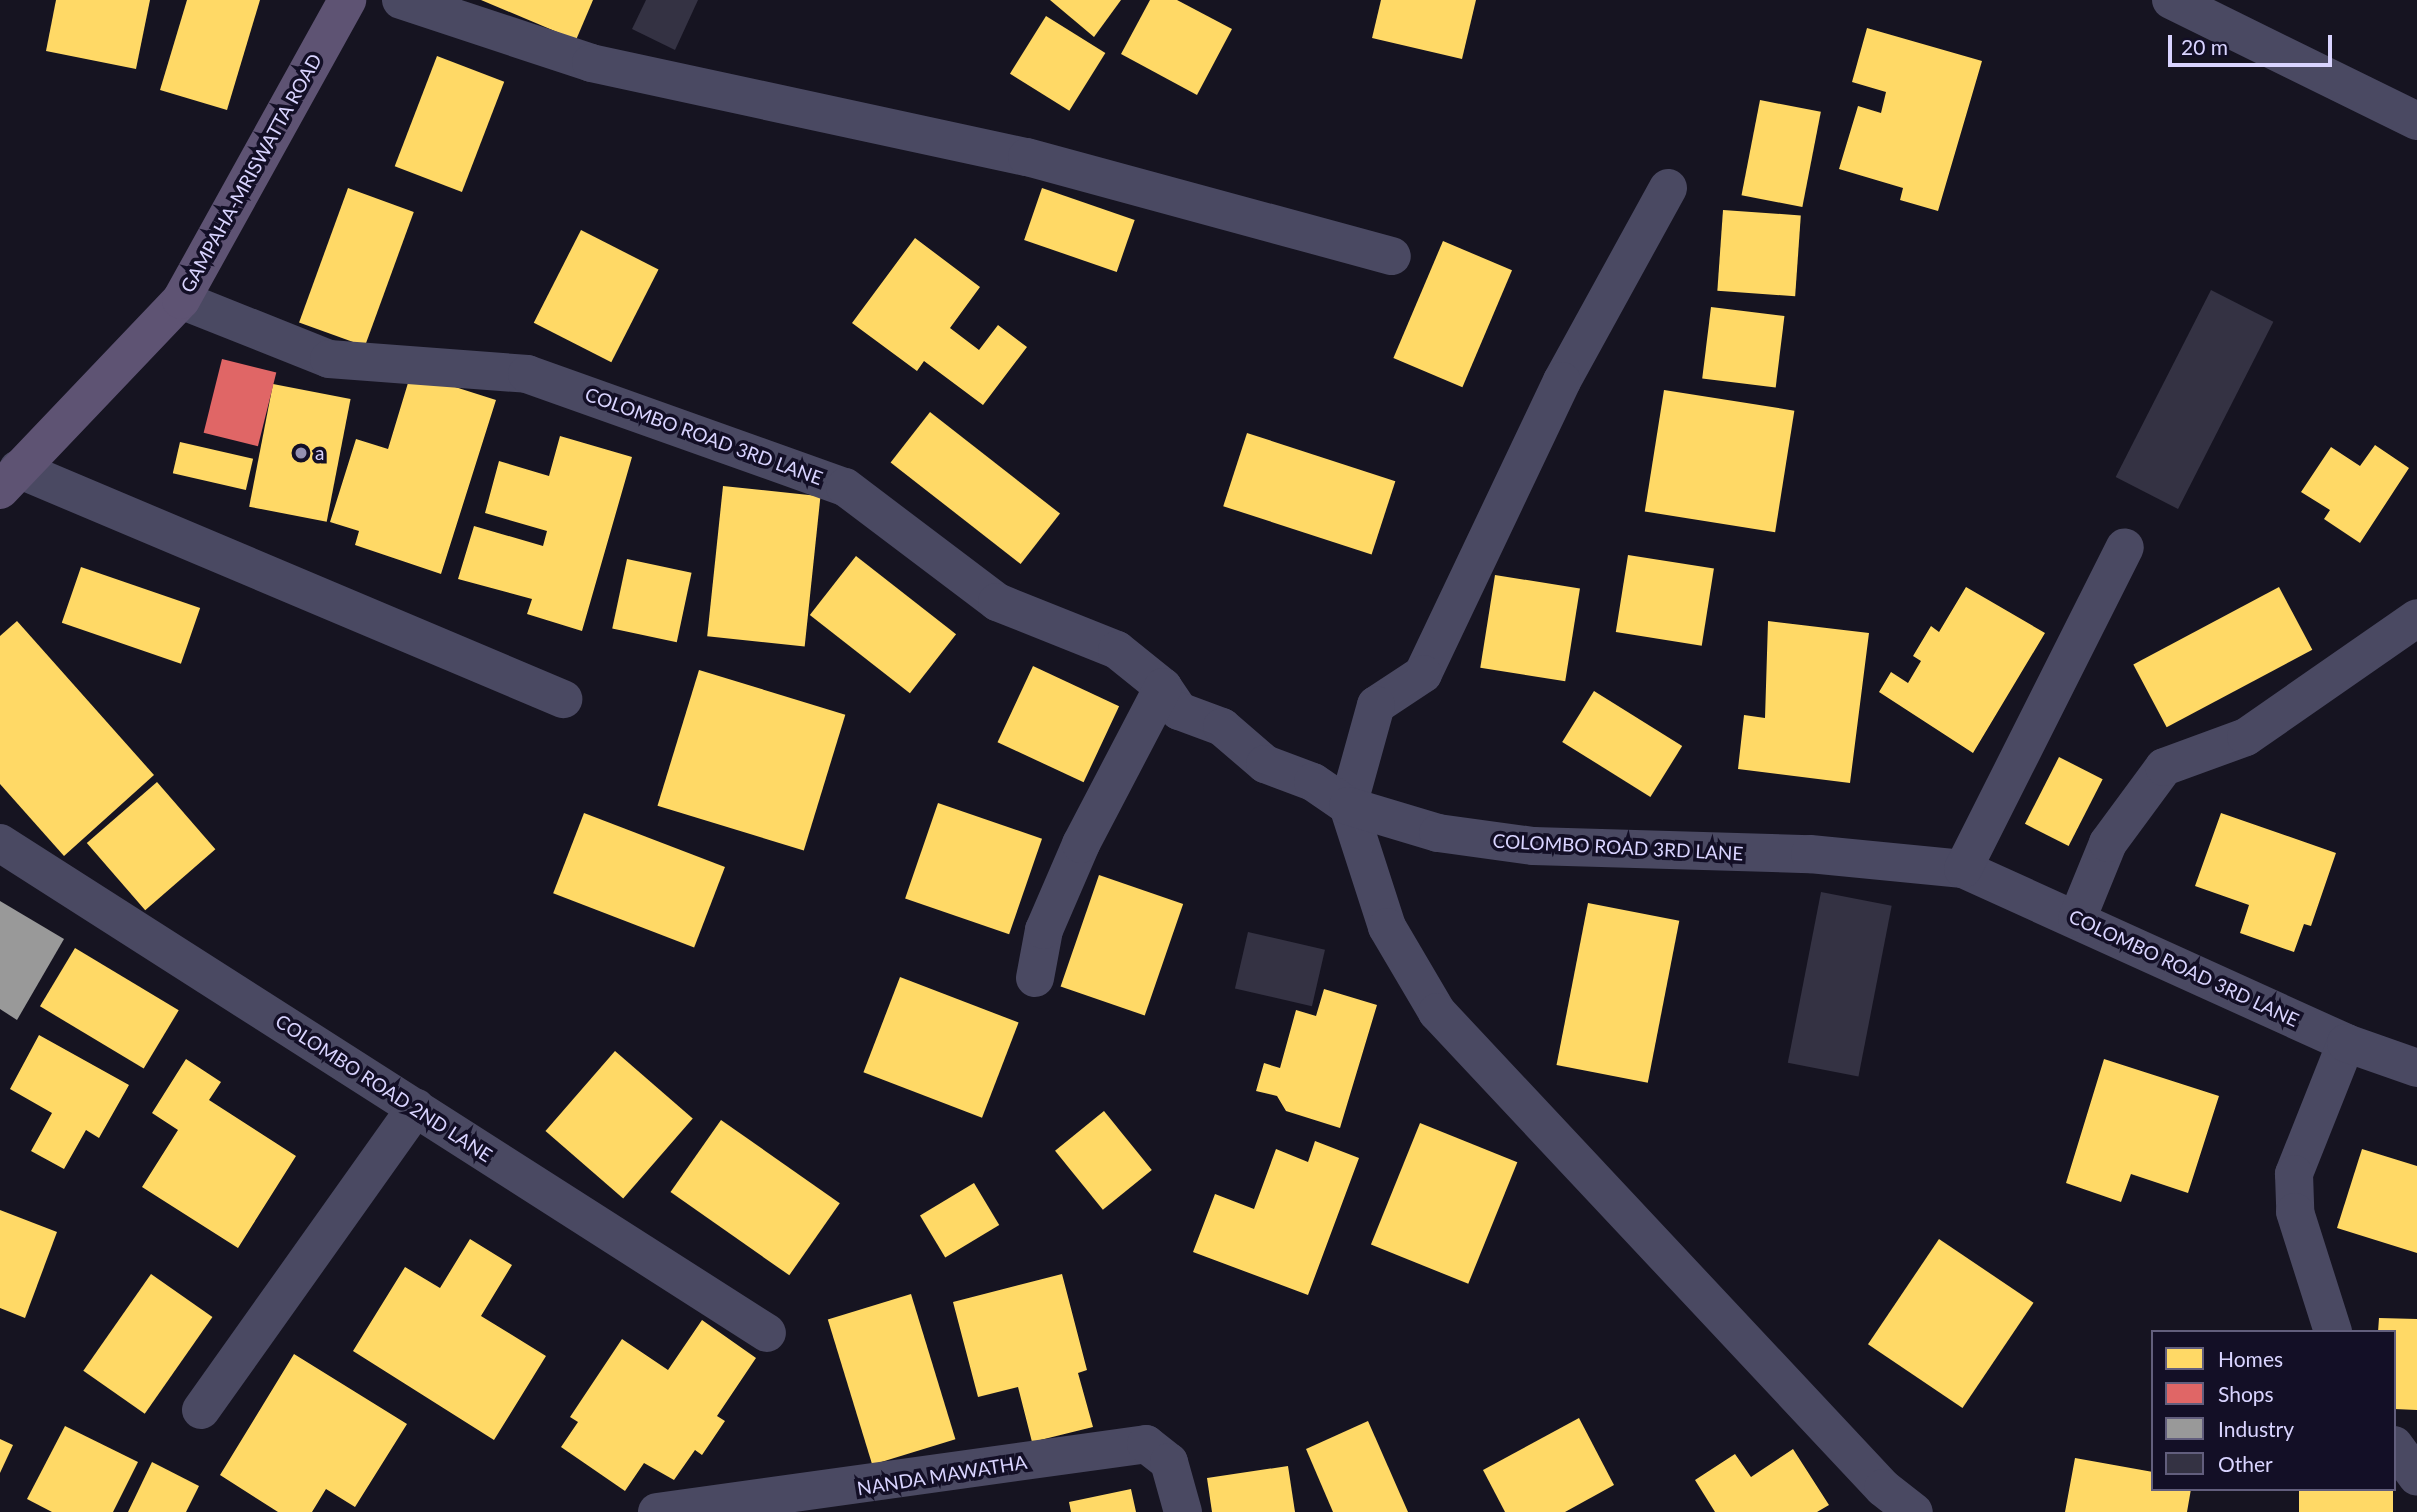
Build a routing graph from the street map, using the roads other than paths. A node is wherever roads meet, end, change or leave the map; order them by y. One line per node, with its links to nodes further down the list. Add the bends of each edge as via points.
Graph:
1 (347, 0): 7 (main road, GAMPAHA-MRISWATTA ROAD)
2 (401, 0): 6 (street, via 591,63 1027,157)
3 (2171, 0): 4 (street)
4 (2417, 121)
5 (1668, 188): 13 (street, via 1562,381 1423,674 1376,705)
6 (1392, 256)
7 (181, 300): 8 (main road, GAMPAHA-MRISWATTA ROAD); 11 (street, COLOMBO ROAD 3RD LANE, via 329,359 527,374 730,441 845,487 997,602 1117,650)
8 (9, 480): 12 (street)
9 (2125, 547): 15 (street)
10 (2417, 618): 16 (street, via 2246,737 2164,767 2108,843)
11 (1163, 687): 13 (street, COLOMBO ROAD 3RD LANE, via 1179,711 1222,727 1265,764 1313,782); 17 (street, via 1081,844 1044,930)
12 (563, 699)
13 (1348, 806): 15 (street, COLOMBO ROAD 3RD LANE, via 1438,833 1533,846 1810,854); 29 (street, via 1387,927 1437,1012 1883,1488)
14 (0, 843): 20 (street, COLOMBO ROAD 2ND LANE)
15 (1963, 869): 16 (street, COLOMBO ROAD 3RD LANE)
16 (2077, 919): 18 (street, COLOMBO ROAD 3RD LANE)
17 (1035, 978)
18 (2346, 1043): 19 (street, COLOMBO ROAD 3RD LANE); 21 (street, via 2294,1174 2295,1212)
19 (2417, 1068)
20 (416, 1108): 22 (street, COLOMBO ROAD 2ND LANE); 23 (street)
21 (2332, 1330)
22 (767, 1333)
23 (201, 1410)
24 (2396, 1448): 25 (street)
25 (2417, 1477)
26 (730, 1508): 27 (street, NANDA MAWATHA); 28 (street, NANDA MAWATHA, via 1146,1444 1169,1462)
27 (657, 1512)
28 (1183, 1512)
29 (1913, 1512)

